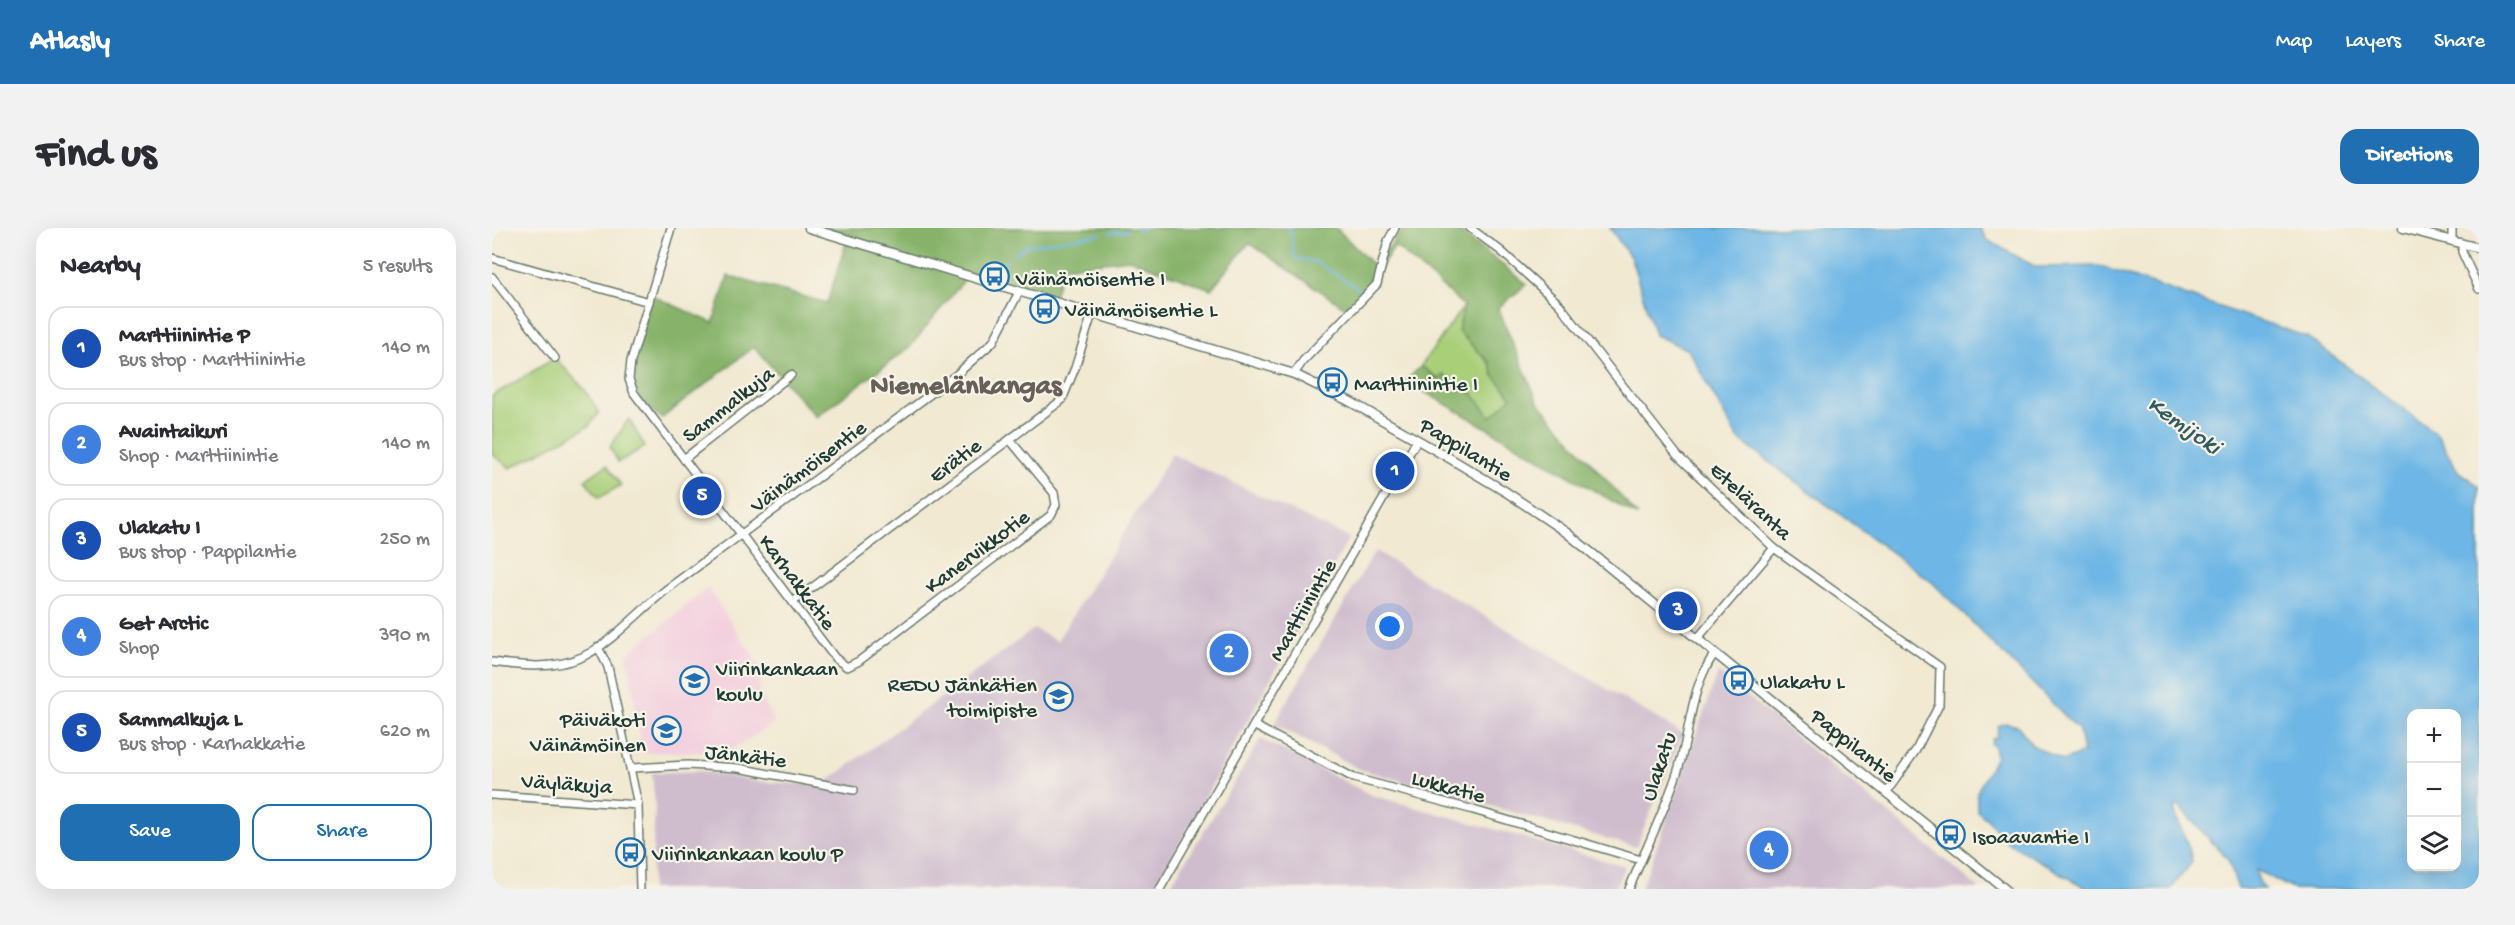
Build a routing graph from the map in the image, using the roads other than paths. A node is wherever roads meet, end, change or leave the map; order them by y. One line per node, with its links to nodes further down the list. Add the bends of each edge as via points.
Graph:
1 (671, 228): 14 (street, Karhakkatie)
2 (809, 228): 13 (street, Pappilantie)
3 (1395, 228): 17 (street, via 1377,284)
4 (1470, 228): 23 (street, Eteläranta, via 1558,304 1677,455)
5 (2403, 228): 7 (street)
6 (2452, 228): 7 (street)
7 (2452, 241): 8 (street)
8 (2462, 244): 9 (street); 12 (street)
9 (2479, 248)
10 (492, 258): 14 (street)
11 (492, 277): 16 (street)
12 (2479, 289)
13 (1019, 292): 15 (street, Pappilantie); 22 (street, Väinämöisentie, via 993,342 956,375)
14 (649, 302): 21 (street, Karhakkatie, via 629,379 634,393)
15 (1092, 314): 17 (street, Pappilantie); 19 (street, Erätie, via 1062,400)
16 (555, 358)
17 (1294, 374): 20 (street, Pappilantie)
18 (791, 375): 21 (street, Sammalkuja)
19 (1010, 440): 24 (street, Erätie); 29 (street, Kanervikkotie, via 1054,493 1056,505 1051,515)
20 (1417, 440): 25 (street, Pappilantie, via 1559,527); 30 (street, Marttiinintie)
21 (684, 459): 22 (street, Karhakkatie)
22 (742, 536): 24 (street, Karhakkatie); 26 (street, Väinämöisentie, via 665,591)
23 (1774, 548): 25 (street); 33 (street, Eteläranta, via 1940,667 1939,705 1916,750)
24 (793, 602): 29 (street, Karhakkatie, via 835,658)
25 (1697, 639): 27 (street, Pappilantie)
26 (598, 647): 28 (street, Väinämöisentie, via 552,665); 31 (street, via 608,667)
27 (1715, 653): 33 (street, Pappilantie); 36 (street, Ulakatu, via 1695,695 1676,778)
28 (492, 662)
29 (848, 667)
30 (1255, 726): 36 (street, Lukkatie, via 1354,778); 38 (street, Marttiinintie)
31 (632, 768): 32 (street, Jänkätie, via 738,768); 35 (street)
32 (854, 790)
33 (1886, 793): 40 (street, Pappilantie)
34 (492, 795): 35 (street, Väyläkuja)
35 (638, 805): 37 (street)
36 (1641, 860): 39 (street, Ulakatu)
37 (640, 889)
38 (1160, 889)
39 (1629, 889)
40 (2005, 889)

